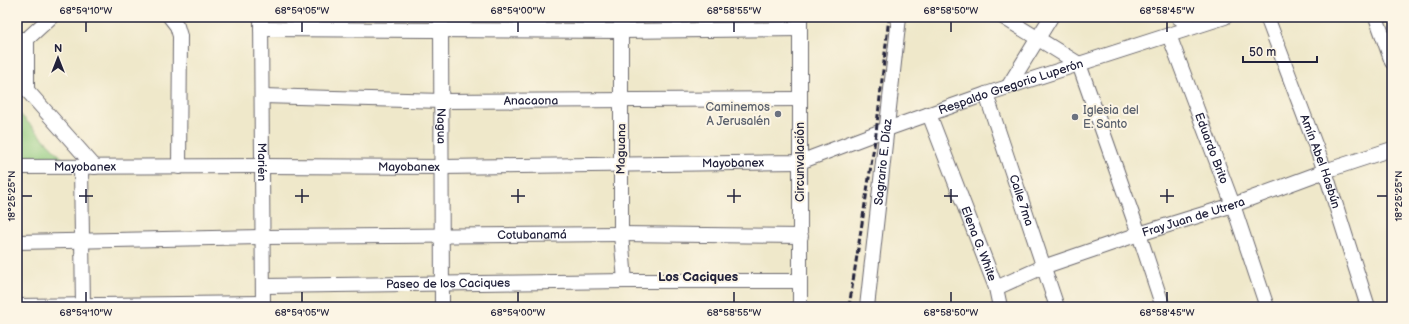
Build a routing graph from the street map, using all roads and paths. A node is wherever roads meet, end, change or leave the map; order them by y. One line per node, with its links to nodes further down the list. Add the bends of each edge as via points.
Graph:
1 (51, 17): 18 (street)
2 (170, 17): 35 (street, via 178,26 180,36)
3 (622, 17): 15 (street, Maguana)
4 (898, 17): 29 (street, Sagrario E. Díaz)
5 (1004, 17): 17 (street)
6 (1051, 17): 17 (street)
7 (1178, 17): 14 (street)
8 (1224, 17): 14 (street, Respaldo Gregorio Luperón)
9 (1267, 17): 39 (street, Amín Abel Hasbún)
10 (1376, 17): 19 (street)
11 (261, 23): 13 (street); 24 (street, Marién)
12 (800, 23): 15 (street); 25 (street, Circunvalación)
13 (441, 24): 15 (street); 27 (street, Nagua)
14 (1192, 27): 16 (street, Respaldo Gregorio Luperón)
15 (622, 31): 26 (street, Maguana)
16 (1169, 35): 20 (street, Respaldo Gregorio Luperón); 40 (street, Eduardo Brito)
17 (1037, 38): 20 (street); 22 (street)
18 (22, 39): 21 (street)
19 (1392, 62)
20 (1079, 64): 22 (street, Respaldo Gregorio Luperón); 42 (street)
21 (22, 84): 38 (street)
22 (1008, 87): 23 (street, Respaldo Gregorio Luperón)
23 (986, 94): 28 (street, Respaldo Gregorio Luperón); 48 (street, Calle 7ma)
24 (262, 96): 27 (street, Anacaona); 33 (street, Marién)
25 (800, 99): 26 (street, Anacaona); 31 (street, Circunvalación)
26 (622, 100): 27 (street, Anacaona); 32 (street, Maguana)
27 (442, 101): 36 (street, Nagua)
28 (929, 114): 29 (street, Respaldo Gregorio Luperón); 53 (street, Elena G. White)
29 (887, 129): 31 (street, Respaldo Gregorio Luperón); 59 (street, Sagrario E. Díaz)
30 (1392, 148): 39 (street, Fray Juan de Utrera)
31 (800, 162): 32 (street, Mayobanex); 44 (street, Circunvalación)
32 (620, 165): 36 (street, Mayobanex); 41 (street, Maguana)
33 (262, 166): 35 (street, Mayobanex); 36 (street, Mayobanex); 45 (street, Marién)
34 (17, 167): 37 (street, Mayobanex)
35 (179, 167): 38 (street, Mayobanex)
36 (442, 167): 43 (street, Nagua)
37 (80, 168): 38 (street, Mayobanex); 47 (street)
38 (95, 168)
39 (1325, 171): 40 (street, Fray Juan de Utrera); 64 (street, Amín Abel Hasbún)
40 (1233, 205): 42 (street, Fray Juan de Utrera); 63 (street, Eduardo Brito)
41 (621, 234): 43 (street, Cotubanamá); 44 (street, Cotubanamá); 49 (street, Maguana)
42 (1139, 234): 48 (street, Fray Juan de Utrera); 62 (street)
43 (442, 236): 45 (street, Cotubanamá); 51 (street, Nagua)
44 (800, 236): 50 (street, Circunvalación)
45 (264, 237): 47 (street, Cotubanamá); 52 (street, Marién)
46 (17, 242): 47 (street, Cotubanamá)
47 (82, 242): 56 (street)
48 (1044, 267): 53 (street, Fray Juan de Utrera); 61 (street, Calle 7ma)
49 (625, 281): 50 (street, Paseo de los Caciques); 51 (street, Paseo de los Caciques)
50 (800, 281): 58 (street, Circunvalación)
51 (442, 284): 52 (street, Paseo de los Caciques); 57 (street, Nagua)
52 (264, 286): 54 (street, Marién)
53 (996, 288): 60 (street, Elena G. White)
54 (263, 305): 56 (street)
55 (17, 306): 56 (street)
56 (83, 306)
57 (442, 307)
58 (800, 307)
59 (867, 307)
60 (1000, 307)
61 (1057, 307)
62 (1163, 307)
63 (1267, 307)
64 (1368, 307)

